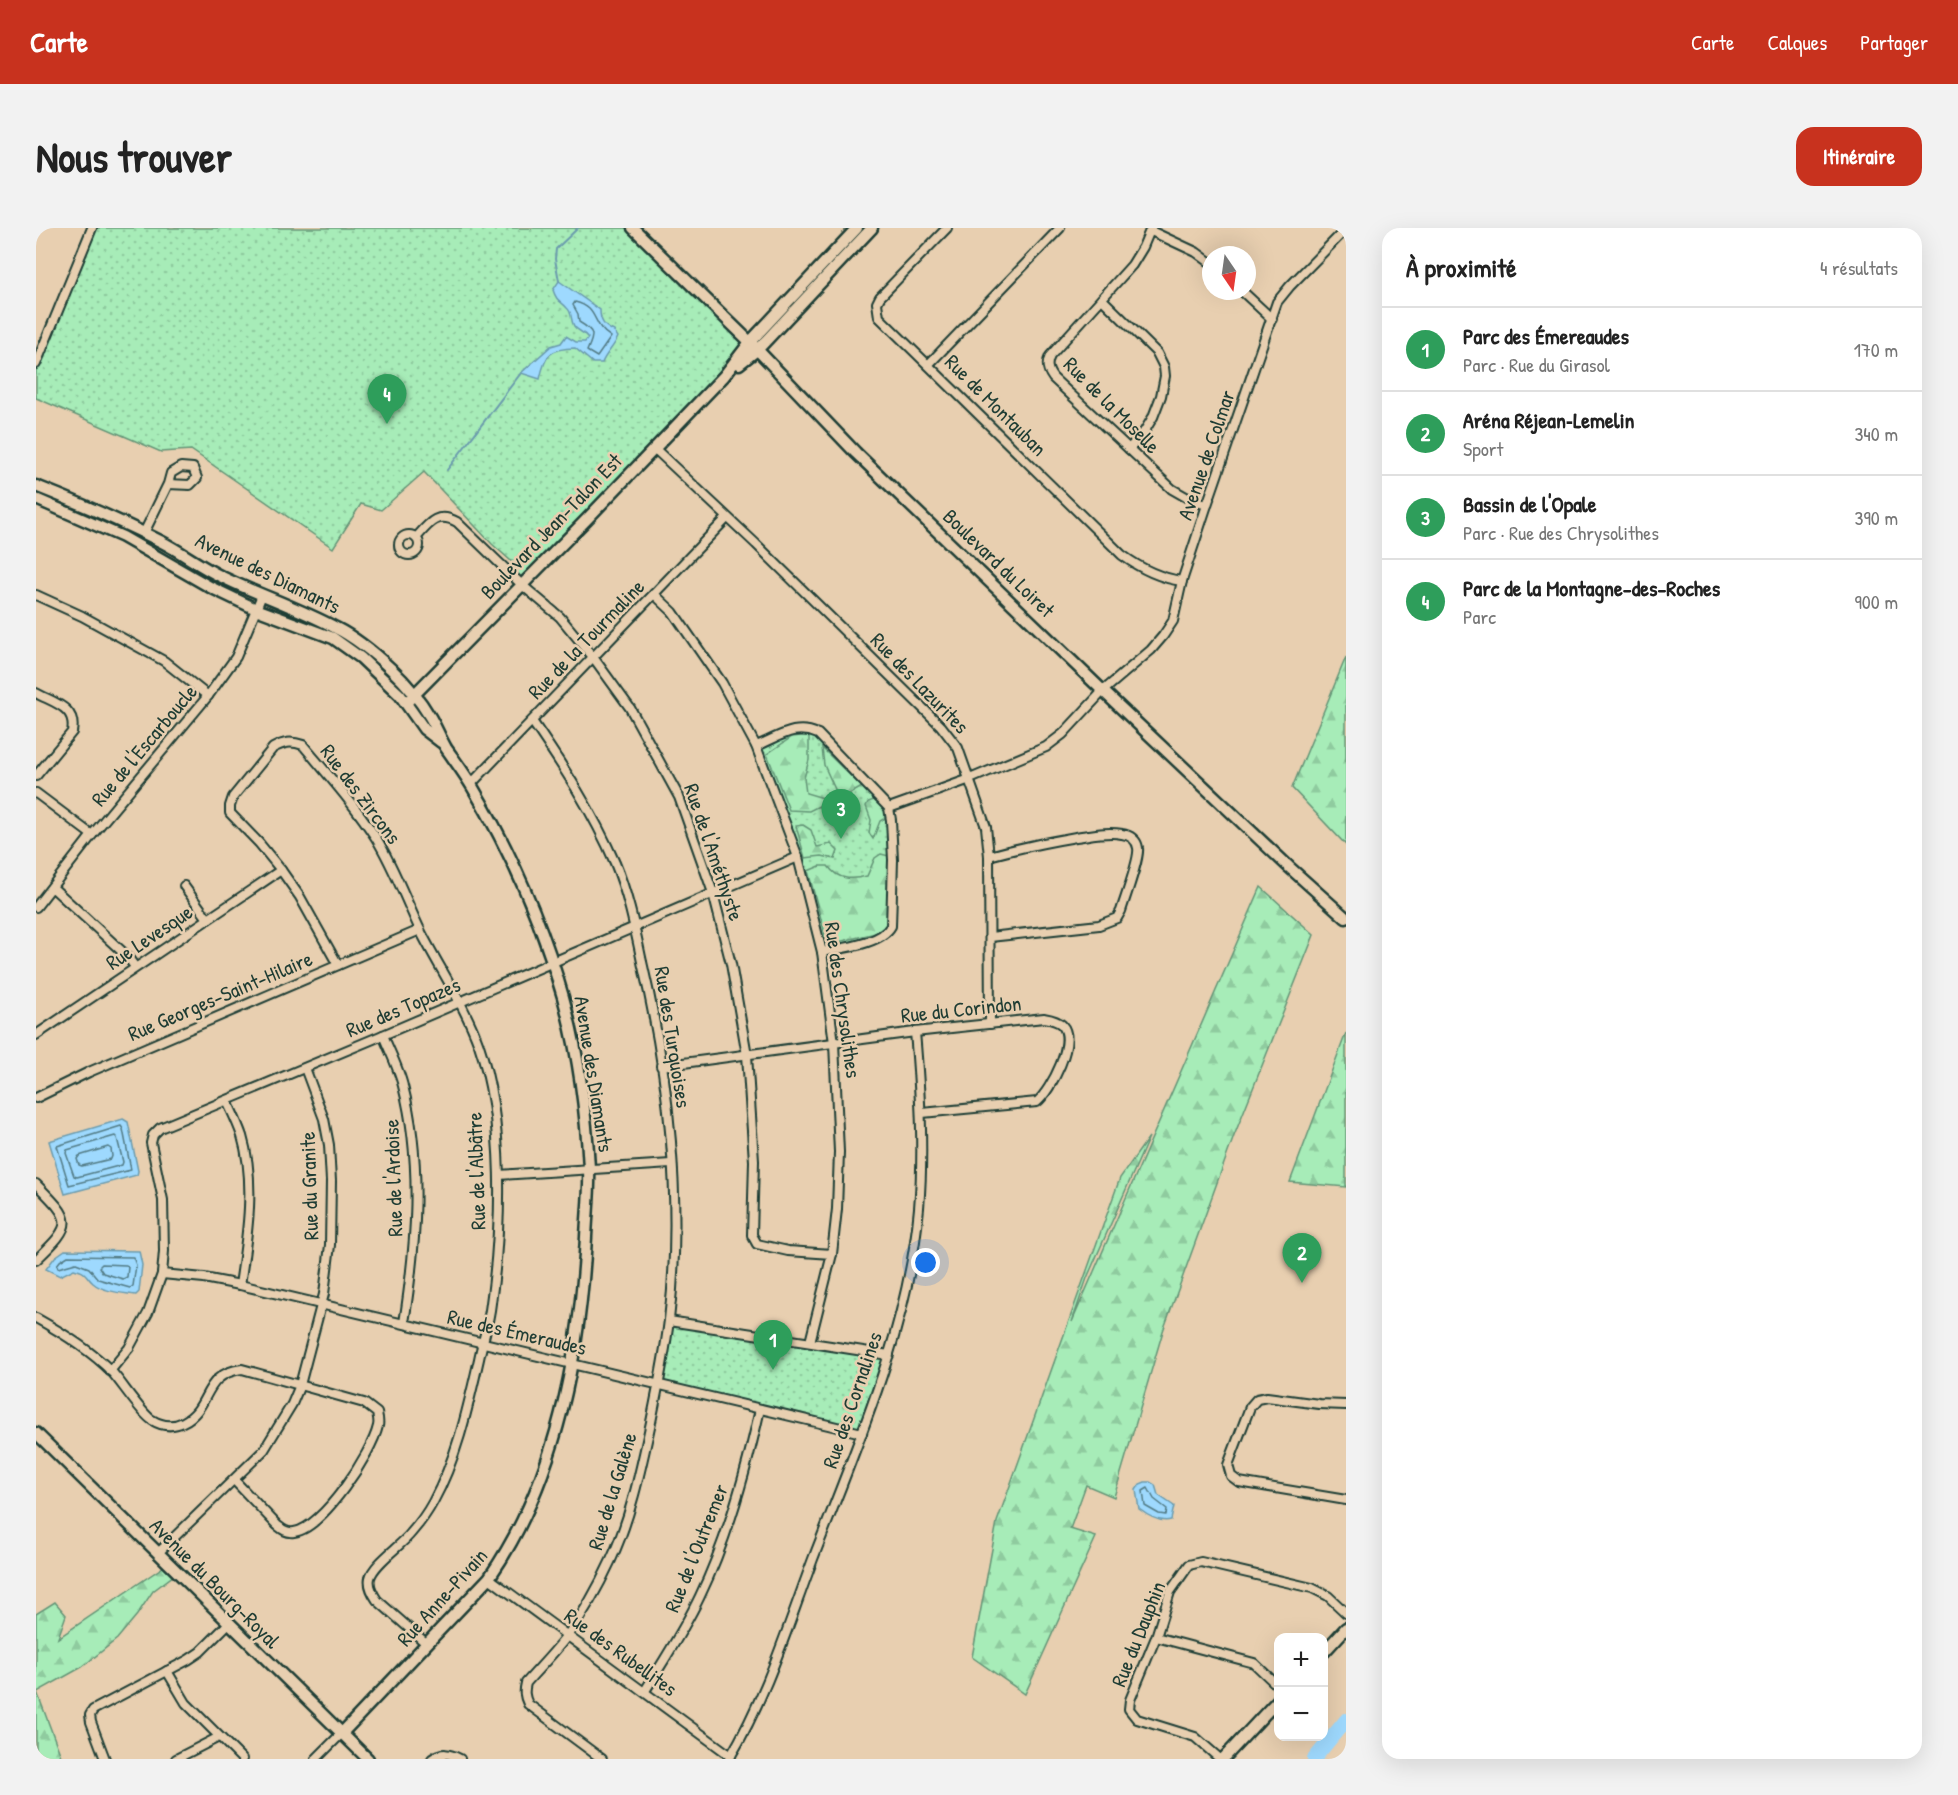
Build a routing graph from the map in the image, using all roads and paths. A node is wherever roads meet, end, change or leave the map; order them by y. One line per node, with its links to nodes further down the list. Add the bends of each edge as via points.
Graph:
1 (92, 228): 14 (street)
2 (633, 228): 13 (street, Boulevard du Loiret)
3 (857, 228): 13 (street, Boulevard Jean-Talon Est)
4 (872, 228): 13 (street, Boulevard Jean-Talon Est)
5 (947, 228): 15 (street, Rue de Montauban, via 877,303 879,317)
6 (1060, 228): 15 (street)
7 (1346, 229): 12 (street, Avenue de Colmar, via 1290,286)
8 (1151, 230): 9 (street); 10 (street, Rue de la Moselle, via 1132,265)
9 (1202, 256)
10 (1102, 299): 17 (street, via 1157,353 1164,367 1161,396 1153,417); 17 (street, Rue de la Moselle, via 1050,356 1047,365 1053,378)
11 (1252, 300): 12 (street)
12 (1272, 319): 21 (street, Avenue de Colmar)
13 (754, 345): 16 (street, Boulevard Jean-Talon Est); 32 (street, Boulevard du Loiret, via 856,453)
14 (36, 364)
15 (928, 364): 25 (street, Rue de Montauban, via 1122,555 1155,575)
16 (654, 448): 22 (street, Rue des Lazurites); 26 (street, Boulevard Jean-Talon Est)
17 (1129, 449): 21 (street, Rue de la Moselle, via 1172,489)
18 (168, 484): 23 (street)
19 (36, 486): 23 (street, Avenue des Diamants)
20 (36, 499): 30 (street, Avenue des Diamants, via 123,537)
21 (1208, 505): 25 (street, Avenue de Colmar)
22 (727, 518): 27 (street, Rue de la Tourmaline); 41 (street, Rue des Lazurites, via 941,726 958,748)
23 (144, 533): 29 (street, Avenue des Diamants)
24 (416, 538): 26 (street, Rue de l'Améthyste, via 434,520 448,517)
25 (1182, 581): 32 (street, Avenue de Colmar, via 1173,621 1163,636)
26 (522, 585): 31 (street, Rue de l'Améthyste, via 560,617); 34 (street, Boulevard Jean-Talon Est)
27 (654, 594): 31 (street, Rue de la Tourmaline); 39 (street, Rue des Chrysolithes, via 674,612 722,683)
28 (36, 595): 35 (street, via 164,661)
29 (262, 595): 30 (street, Rue de l'Escarboucle); 34 (street, Avenue des Diamants, via 338,628 391,669)
30 (256, 609): 35 (street, Rue de l'Escarboucle, via 236,657); 36 (street, Avenue des Diamants, via 333,638 361,658)
31 (593, 657): 37 (street, Rue de la Tourmaline); 51 (street, Rue de l'Améthyste, via 630,708 679,797)
32 (1103, 691): 41 (street, Avenue de Colmar, via 1046,747); 53 (street, Boulevard du Loiret)
33 (36, 693): 40 (street, via 68,710 73,719 72,732)
34 (415, 695): 36 (street, Boulevard Jean-Talon Est); 38 (street, Avenue des Diamants)
35 (208, 696): 45 (street, Rue de l'Escarboucle)
36 (406, 703): 38 (street, Avenue des Diamants, via 424,729)
37 (532, 721): 42 (street, Rue de la Tourmaline); 55 (street, Rue des Turquoises, via 591,813 616,865)
38 (444, 744): 42 (street, Avenue des Diamants)
39 (756, 746): 44 (street, via 783,733 806,729 818,734); 47 (street, Rue des Chrysolithes)
40 (36, 776)
41 (969, 779): 44 (street, Avenue de Colmar); 46 (street, Rue des Lazurites, via 987,827)
42 (471, 784): 59 (street, Avenue des Diamants, via 523,885)
43 (36, 793): 45 (street)
44 (889, 808): 58 (street, via 893,860 891,926 874,939)
45 (92, 835): 50 (street, Rue de l'Escarboucle)
46 (989, 856): 57 (street, Rue des Lazurites); 57 (street, via 1104,833 1130,837 1138,848 1138,859 1117,918 1100,925)
47 (798, 857): 51 (street, Rue des Topazes); 58 (street, Rue des Chrysolithes)
48 (281, 870): 54 (street, Rue Levesque); 56 (street, Rue des Zircons, via 230,813 230,806 273,748 292,742 303,745 375,837); 60 (street, Rue des Zircons)
49 (184, 886): 54 (street)
50 (52, 887): 52 (street, Rue de l'Escarboucle); 61 (street)
51 (713, 893): 55 (street, Rue des Topazes); 68 (street, Rue de l'Améthyste, via 731,964)
52 (36, 907)
53 (1346, 918)
54 (208, 919): 61 (street, Rue Levesque)
55 (634, 926): 59 (street, Rue des Topazes); 69 (street, Rue des Turquoises)
56 (420, 930): 60 (street, Rue Georges-Saint-Hilaire); 62 (street, Rue des Zircons)
57 (990, 937): 63 (street, Rue des Lazurites)
58 (822, 952): 67 (street, Rue des Chrysolithes)
59 (552, 962): 62 (street, Rue des Topazes); 75 (street, Avenue des Diamants, via 576,1058)
60 (338, 964): 71 (street, Rue Georges-Saint-Hilaire)
61 (135, 967): 65 (street, Rue Levesque)
62 (459, 1002): 66 (street, Rue des Topazes); 76 (street, Rue de l'Albâtre, via 488,1076)
63 (990, 1024): 64 (street, Rue du Corindon); 73 (street, Rue du Corindon, via 1044,1018 1063,1025 1068,1042 1044,1096 1029,1104)
64 (915, 1032): 67 (street, Rue du Corindon); 73 (street, Rue des Cornalines)
65 (36, 1035)
66 (382, 1035): 70 (street, Rue des Topazes); 85 (street, Rue de l'Ardoise, via 403,1083 413,1141 414,1243)
67 (834, 1043): 68 (street, Rue du Corindon); 78 (street, Rue des Chrysolithes, via 839,1152)
68 (747, 1055): 69 (street, Rue du Corindon); 78 (street, Rue de l'Améthyste, via 754,1240 788,1251)
69 (661, 1066): 74 (street, Rue des Turquoises)
70 (305, 1068): 72 (street, Rue des Topazes); 82 (street, Rue du Granite, via 329,1145 330,1245)
71 (36, 1098)
72 (227, 1101): 80 (street, Rue des Topazes, via 160,1128 153,1135 151,1151 163,1200); 81 (street, via 242,1134 249,1187)
73 (922, 1113): 88 (street, Rue des Cornalines, via 919,1210)
74 (671, 1164): 75 (street); 84 (street, Rue des Turquoises, via 673,1244)
75 (589, 1170): 76 (street); 89 (street, Avenue des Diamants, via 584,1269)
76 (499, 1175): 87 (street, Rue de l'Albâtre, via 495,1274)
77 (36, 1184): 79 (street, via 58,1207 65,1221 64,1230)
78 (832, 1254): 86 (street, Rue des Chrysolithes)
79 (36, 1260)
80 (162, 1274): 81 (street, Rue des Émeraudes); 90 (street, via 144,1322)
81 (240, 1285): 82 (street, Rue des Émeraudes)
82 (321, 1305): 85 (street, Rue des Émeraudes); 92 (street, Rue du Granite)
83 (36, 1318): 90 (street, via 82,1346)
84 (669, 1321): 86 (street); 91 (street, Rue des Turquoises)
85 (404, 1323): 87 (street, Rue des Émeraudes)
86 (810, 1342): 88 (street)
87 (483, 1343): 89 (street, Rue des Émeraudes); 106 (street, Rue de l'Albâtre, via 468,1408 447,1472 411,1534 370,1579 377,1600)
88 (890, 1355): 96 (street, Rue des Cornalines)
89 (573, 1364): 91 (street, Rue des Émeraudes); 100 (street, Rue Anne-Pivain, via 559,1423 537,1484 522,1522)
90 (110, 1371): 92 (street, via 151,1420 164,1425 184,1422 192,1416 216,1380 232,1370 242,1369)
91 (658, 1384): 94 (street, Rue des Émeraudes); 104 (street, Rue de la Galène, via 645,1451 612,1559)
92 (300, 1385): 97 (street, Rue du Granite, via 264,1450); 97 (street, via 364,1403 377,1413 378,1428 346,1488 310,1525 292,1532 277,1525)
93 (1346, 1405): 98 (street, via 1257,1399 1250,1407 1228,1471 1239,1482)
94 (760, 1409): 96 (street, Rue des Émeraudes); 110 (street, Rue de l'Outremer, via 726,1532 701,1594)
95 (36, 1433): 99 (street, Avenue du Bourg-Royal)
96 (862, 1433): 114 (street, Rue des Cornalines, via 758,1704)
97 (234, 1480): 99 (street, Rue du Granite)
98 (1346, 1500)
99 (158, 1553): 102 (street, Avenue du Bourg-Royal)
100 (489, 1578): 104 (street, Rue des Rubellites); 106 (street, Rue Anne-Pivain)
101 (1346, 1613): 105 (street, Rue du Dauphin, via 1328,1596 1312,1588 1201,1562 1189,1564 1170,1592)
102 (229, 1623): 108 (street, via 200,1652); 112 (street, Avenue du Bourg-Royal)
103 (1346, 1629): 107 (street)
104 (567, 1636): 110 (street, Rue des Rubellites); 122 (street, Rue de la Galène, via 526,1683 525,1697 533,1709)
105 (1156, 1637): 109 (street, via 1254,1663); 123 (street, Rue du Dauphin, via 1130,1700 1131,1714 1195,1737)
106 (427, 1644): 112 (street, Rue Anne-Pivain)
107 (1328, 1647)
108 (167, 1671): 113 (street, via 186,1703); 115 (street, via 93,1710 91,1722)
109 (1274, 1682)
110 (645, 1691): 114 (street, Rue des Rubellites)
111 (1274, 1704): 123 (street)
112 (342, 1733): 118 (street, Rue Anne-Pivain); 119 (street, Avenue du Bourg-Royal)
113 (219, 1737): 116 (street); 117 (street)
114 (730, 1757)
115 (105, 1759)
116 (176, 1759)
117 (242, 1759)
118 (316, 1759)
119 (368, 1759)
120 (432, 1759): 121 (street, via 445,1753)
121 (460, 1759)
122 (602, 1759)
123 (1222, 1759)

